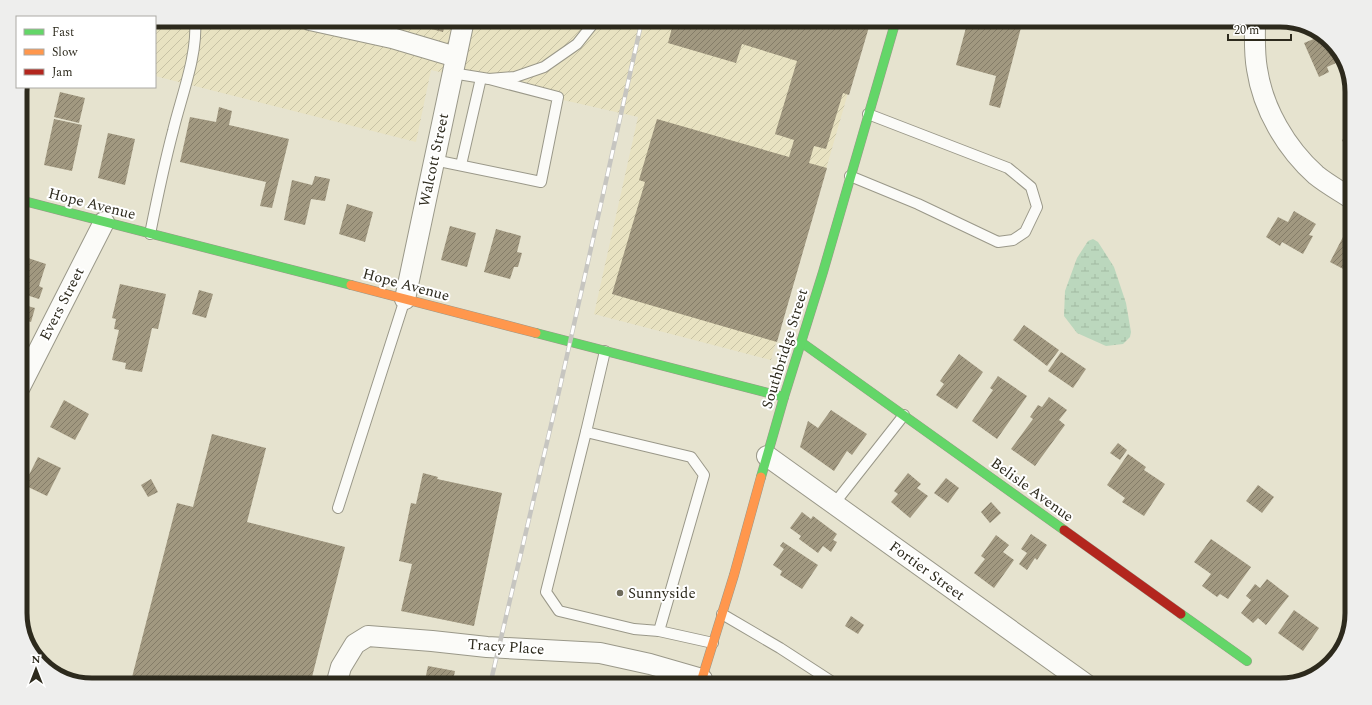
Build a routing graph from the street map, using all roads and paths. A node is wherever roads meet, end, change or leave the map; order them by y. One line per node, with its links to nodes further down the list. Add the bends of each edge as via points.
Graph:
1 (195, 27): 16 (lane, via 193,50)
2 (342, 27): 7 (street, via 392,38)
3 (462, 27): 7 (street, Walcott Street)
4 (590, 27): 8 (lane, via 577,44 544,67 515,77)
5 (894, 27): 9 (main road, Southbridge Street)
6 (1255, 27): 13 (street, via 1257,70 1266,103 1285,140 1316,175)
7 (454, 65): 8 (lane); 10 (street, Walcott Street)
8 (485, 79): 11 (lane); 11 (lane, via 558,97 541,182)
9 (868, 114): 12 (main road, Southbridge Street); 12 (lane, via 1008,168 1032,188 1037,207 1025,232 1012,240 998,242 918,204)
10 (434, 160): 11 (lane); 17 (street, Walcott Street)
11 (461, 165)
12 (850, 176): 18 (main road, Southbridge Street)
13 (1345, 194)
14 (27, 202): 15 (main road, Hope Avenue)
15 (104, 222): 16 (main road, Hope Avenue); 20 (street, Evers Street)
16 (150, 234): 17 (main road, Hope Avenue)
17 (405, 299): 19 (main road, Hope Avenue); 26 (lane)
18 (801, 342): 21 (main road, Southbridge Street); 22 (main road, Belisle Avenue)
19 (604, 351): 21 (main road, Hope Avenue); 23 (lane)
20 (27, 373)
21 (784, 397): 24 (main road, Southbridge Street)
22 (904, 416): 25 (lane); 30 (main road, Belisle Avenue)
23 (586, 432): 28 (lane, via 546,592 558,611 634,630); 28 (lane, via 691,457 704,475)
24 (767, 456): 25 (street, Fortier Street); 27 (main road, Southbridge Street)
25 (834, 504): 35 (street, Fortier Street)
26 (338, 508)
27 (722, 614): 29 (main road, Southbridge Street); 34 (lane)
28 (659, 631): 29 (lane)
29 (713, 643): 33 (main road, Southbridge Street)
30 (1247, 661)
31 (338, 678): 32 (street, Tracy Place, via 354,644 368,636 487,647 600,653 650,664)
32 (690, 678)
33 (702, 678)
34 (826, 678)
35 (1077, 678)

